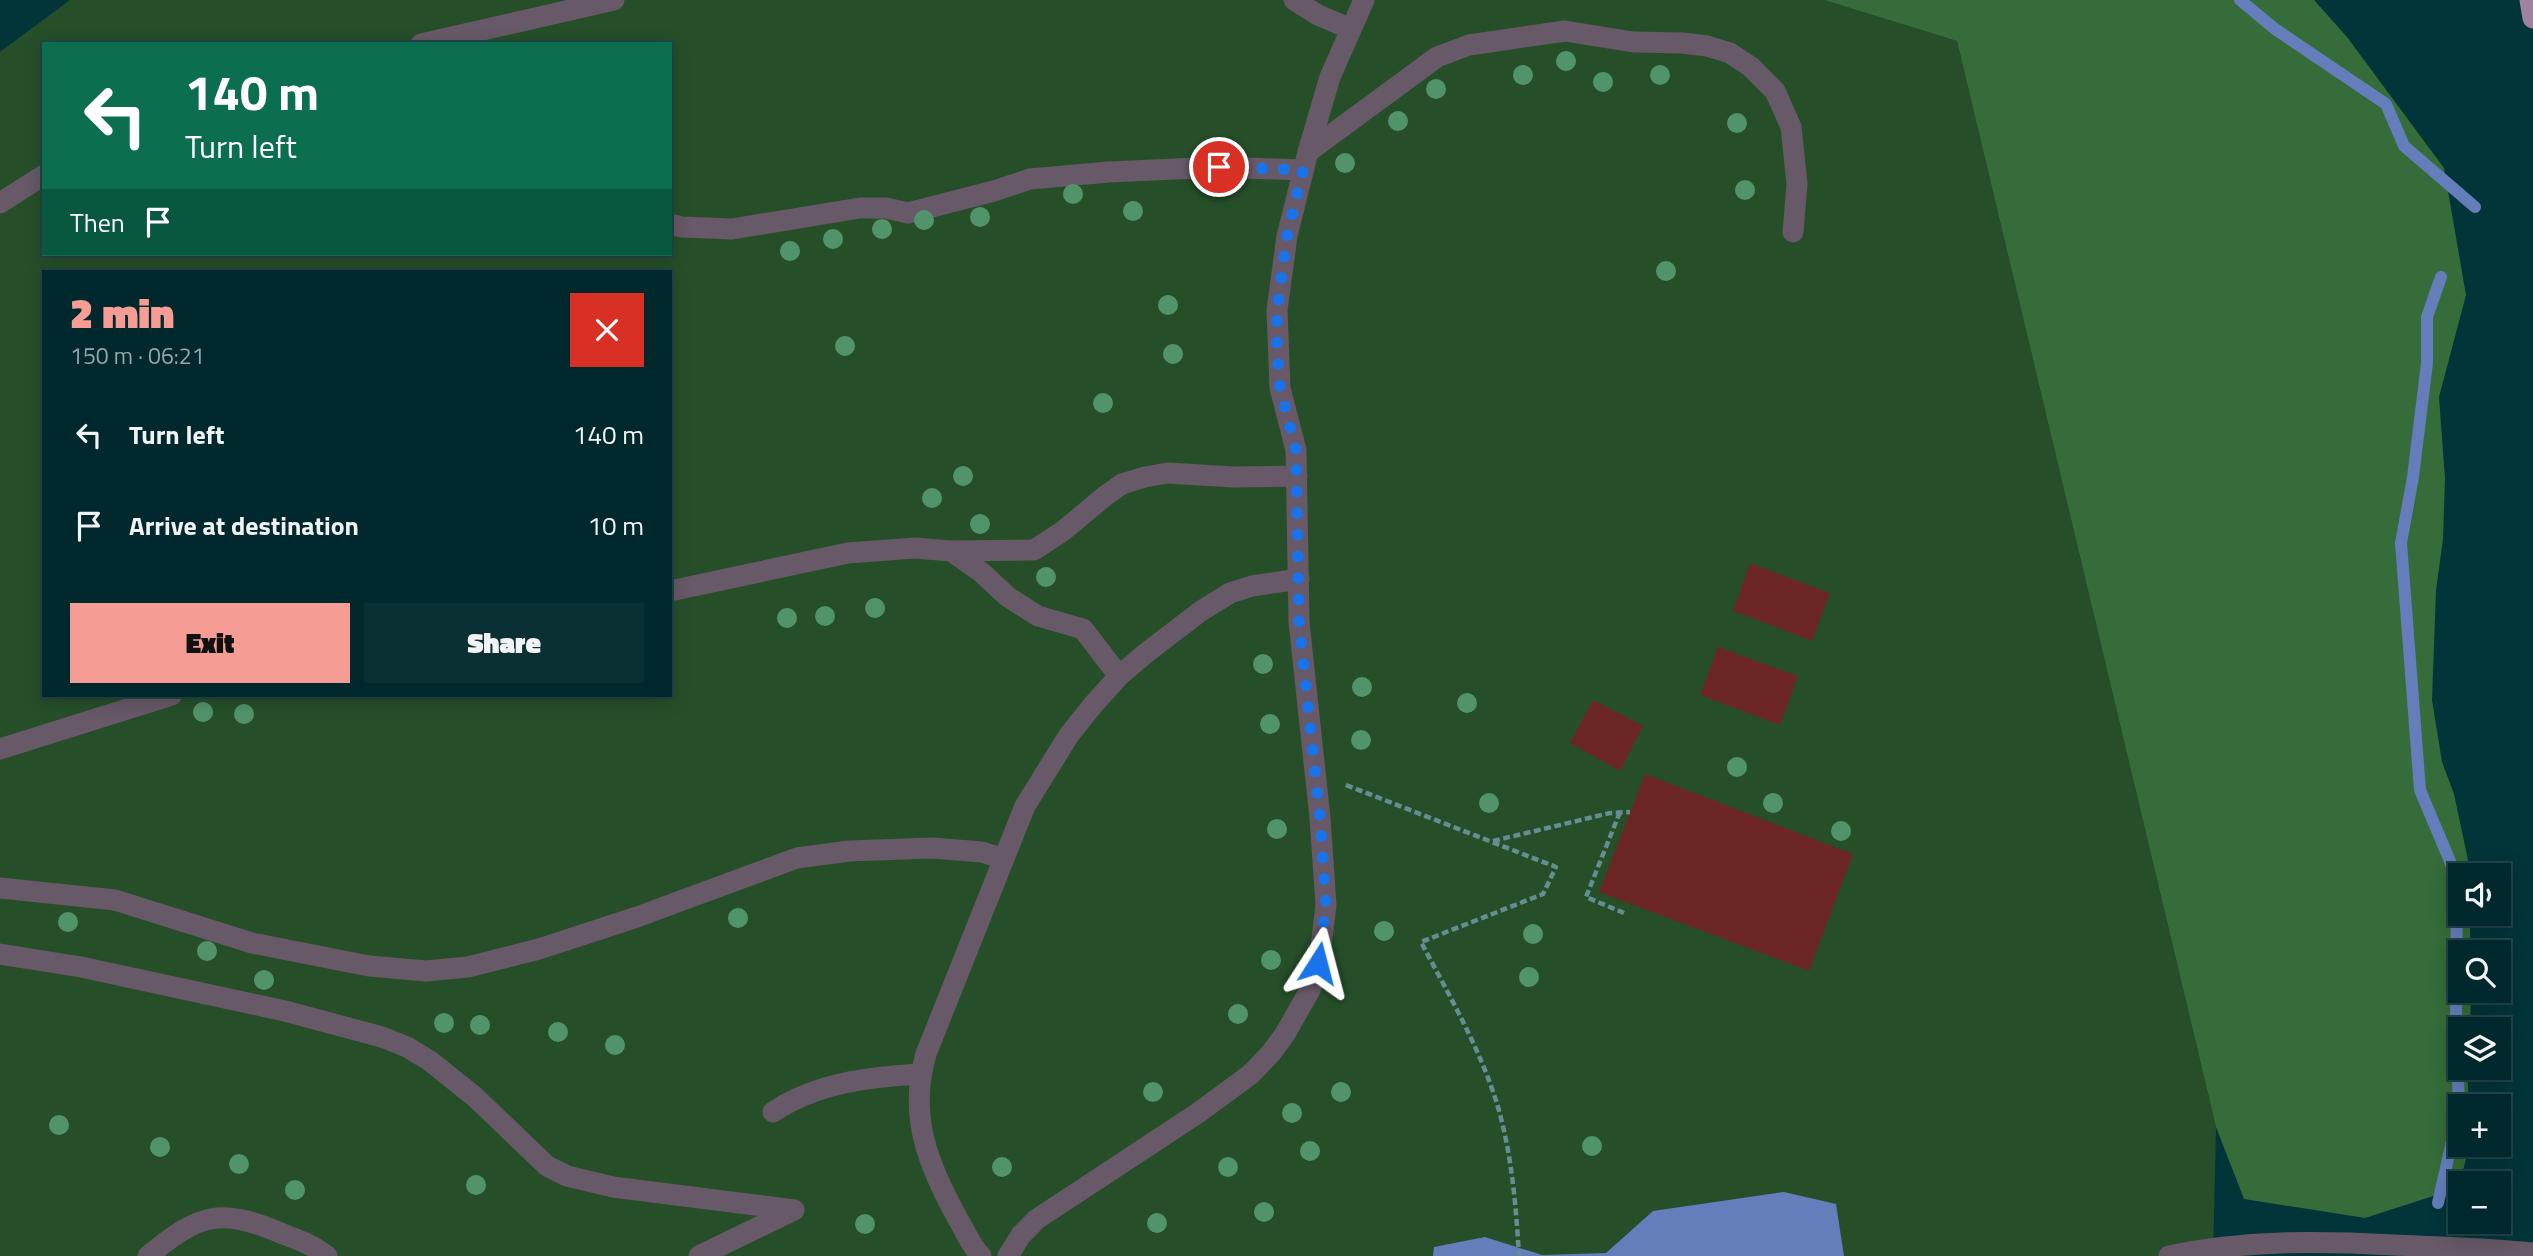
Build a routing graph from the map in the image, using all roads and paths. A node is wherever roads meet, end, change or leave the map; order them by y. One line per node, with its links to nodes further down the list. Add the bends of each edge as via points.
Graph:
1 (614, 0): 7 (lane)
2 (1294, 0): 6 (lane)
3 (1364, 0): 6 (lane)
4 (2530, 0): 5 (main road)
5 (2533, 18)
6 (1351, 29): 8 (lane, via 1330,77)
7 (430, 42)
8 (1306, 161): 11 (lane, via 1030,179 908,213 860,208 732,229); 12 (lane, via 1437,57 1469,45 1565,31 1633,42 1707,46 1730,53 1775,90 1791,127 1797,184); 13 (lane, via 1287,236 1277,310 1280,388 1296,450)
9 (42, 175): 10 (lane)
10 (0, 203)
11 (672, 224)
12 (1793, 232)
13 (1297, 476): 14 (lane, via 1167,473 1144,477 1122,484 1034,550); 15 (lane)
14 (951, 551): 16 (lane, via 848,552); 17 (lane, via 1038,616 1083,629)
15 (1299, 579): 17 (lane, via 1230,593); 20 (lane)
16 (672, 591)
17 (1119, 676): 24 (lane, via 1069,735 1047,770 1025,806)
18 (166, 697): 19 (lane)
19 (0, 749)
20 (1315, 780): 23 (path, via 1343,783); 35 (lane, via 1326,905 1323,933 1310,990 1285,1034 1264,1060 1227,1092 1037,1219)
21 (1620, 812): 22 (path); 23 (path); 26 (path, via 1586,897)
22 (1630, 812)
23 (1492, 841): 36 (path, via 1556,867 1544,894 1421,942 1498,1106 1514,1185)
24 (1004, 859): 25 (lane, via 982,852 932,848 849,850 797,858 637,918 538,949 468,967 426,971 369,966 252,943 115,900); 28 (lane)
25 (0, 888)
26 (1624, 913)
27 (0, 954): 33 (lane, via 81,967 382,1037 430,1061 539,1159 567,1176 612,1187 794,1210)
28 (920, 1074): 29 (lane, via 820,1089); 34 (lane, via 919,1114 927,1152 948,1201)
29 (773, 1112)
30 (2533, 1253): 37 (lane, via 2306,1242)
31 (148, 1256): 32 (lane, via 193,1225 226,1216 264,1225)
32 (327, 1256)
33 (699, 1256)
34 (981, 1256)
35 (1008, 1256)
36 (1519, 1256)
37 (2169, 1256)

